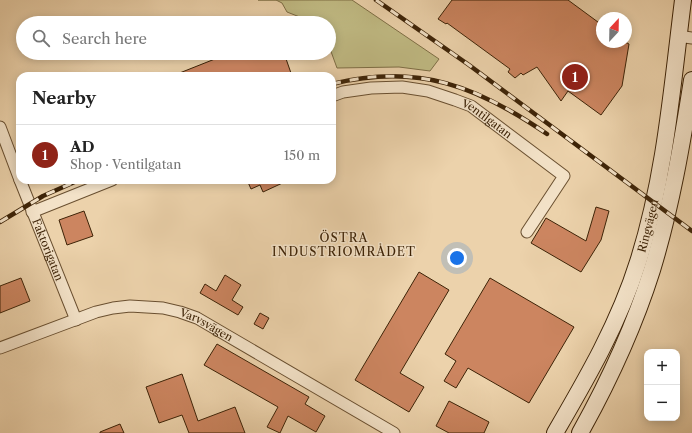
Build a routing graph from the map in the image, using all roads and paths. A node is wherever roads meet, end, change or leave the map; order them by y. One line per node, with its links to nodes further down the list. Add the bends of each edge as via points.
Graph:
1 (683, 0): 2 (main road, Ringvägen)
2 (685, 37): 14 (main road, Ringvägen, via 661,168 638,262 607,339)
3 (692, 80): 15 (main road, Ringvägen, via 675,178 652,270 624,347)
4 (336, 95): 10 (street, Ventilgatan, via 371,88 402,87 428,91 471,106 564,176)
5 (0, 127): 6 (street, Faktorigatan)
6 (16, 169)
7 (22, 184): 9 (street, Faktorigatan)
8 (102, 184): 9 (street)
9 (32, 212): 11 (street, Faktorigatan)
10 (527, 232)
11 (76, 320): 12 (street, Varvsvägen); 13 (street, Varvsvägen, via 96,312 130,306 158,308 197,318)
12 (0, 348)
13 (394, 433)
14 (555, 433)
15 (580, 433)

